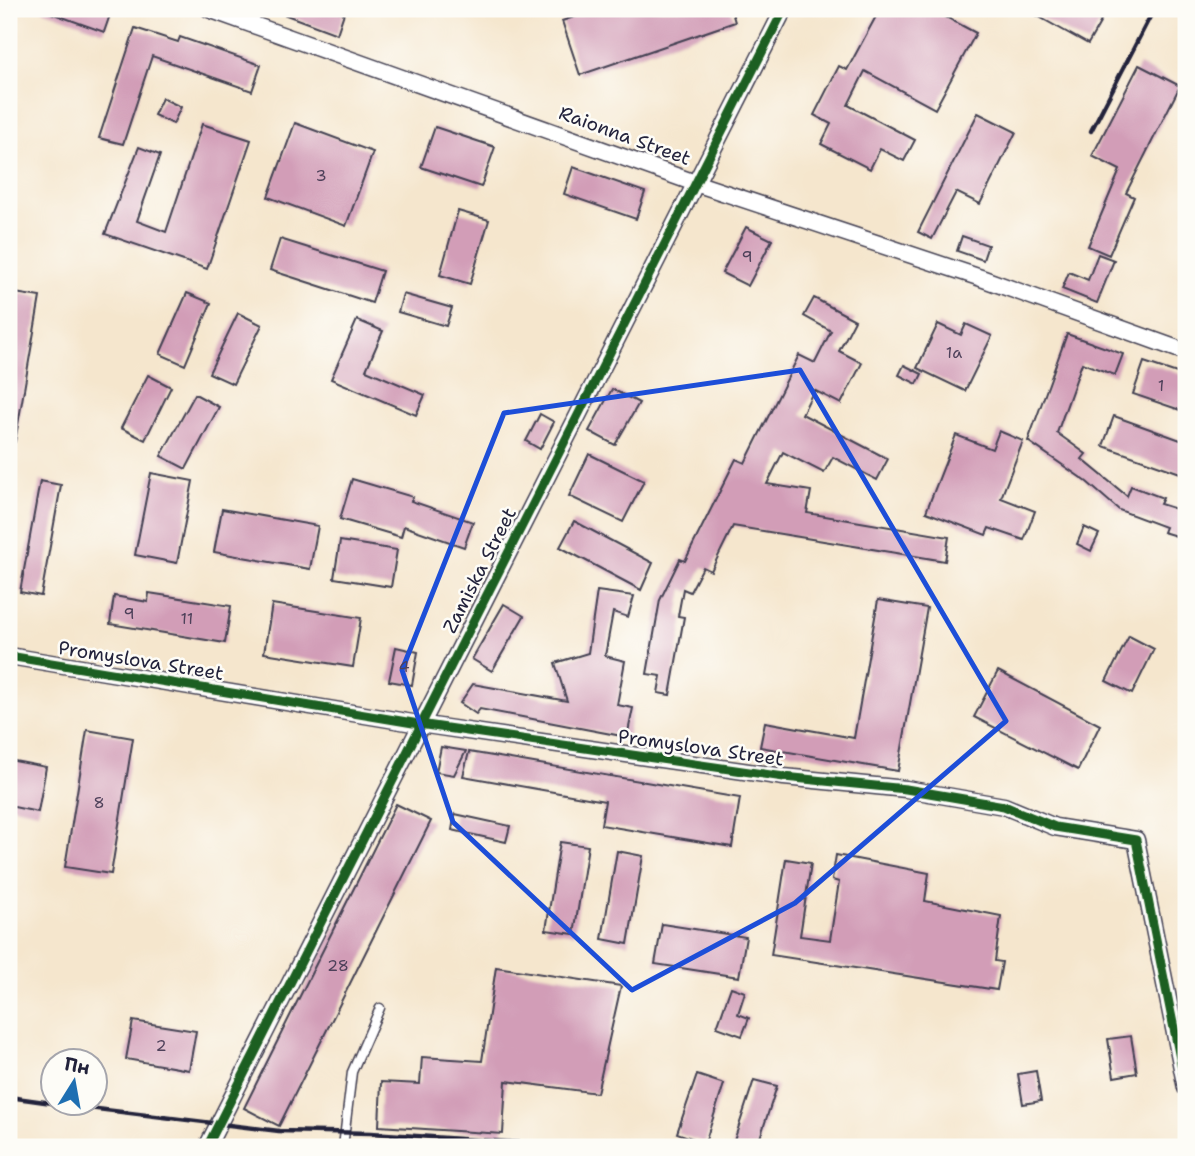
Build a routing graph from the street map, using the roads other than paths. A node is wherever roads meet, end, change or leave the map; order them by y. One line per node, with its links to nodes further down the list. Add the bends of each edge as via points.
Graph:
1 (209, 9): 3 (street, Raionna Street)
2 (783, 9): 3 (street, Zamiska Street)
3 (698, 184): 4 (street, Raionna Street); 6 (street, Zamiska Street)
4 (1186, 352)
5 (9, 656): 6 (street, Promyslova Street)
6 (419, 724): 8 (street, Promyslova Street, via 906,789 1004,806 1055,827 1136,840); 9 (street, Zamiska Street)
7 (380, 1008): 10 (lane, via 352,1072)
8 (1186, 1088)
9 (207, 1147)
10 (343, 1147)

